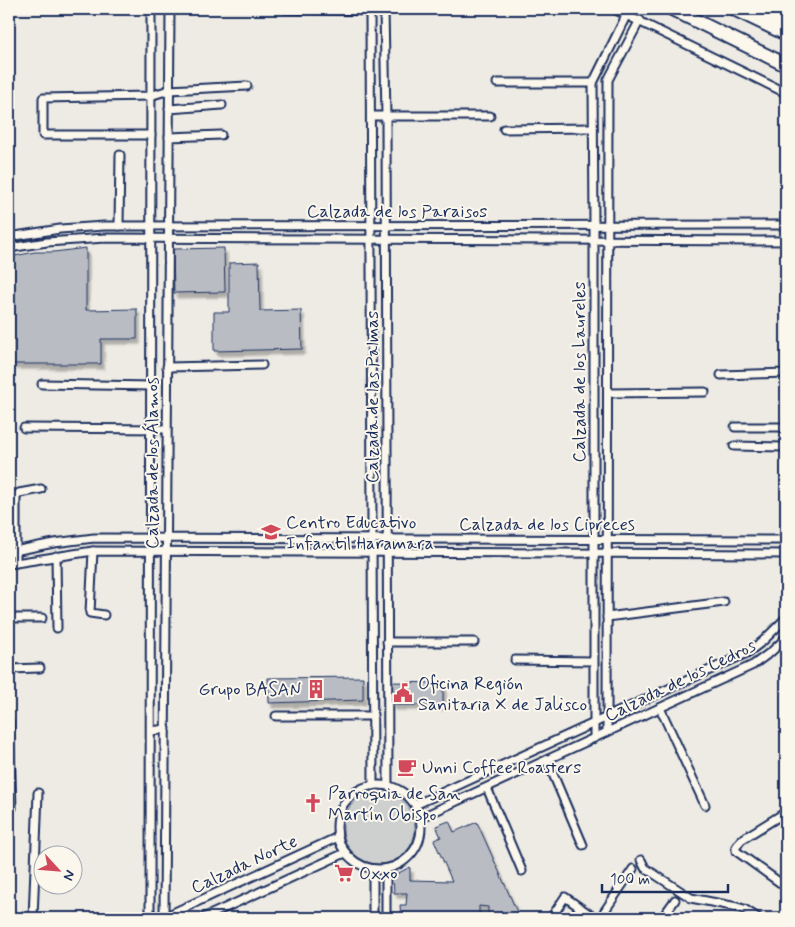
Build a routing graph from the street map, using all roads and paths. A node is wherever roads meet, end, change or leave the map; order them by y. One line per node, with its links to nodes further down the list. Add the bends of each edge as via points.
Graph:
1 (151, 9): 22 (street, Calzada de los Álamos)
2 (170, 9): 20 (street, Calzada de los Álamos)
3 (285, 9): 9 (street)
4 (614, 9): 11 (street)
5 (672, 9): 16 (highway)
6 (734, 9): 15 (highway)
7 (757, 9): 14 (highway)
8 (764, 9): 12 (street)
9 (370, 10): 10 (street); 25 (street, Calzada de las Palmas)
10 (384, 10): 26 (street, Calzada de las Palmas)
11 (627, 14): 13 (street); 18 (street, Calzada de los Laureles)
12 (786, 19)
13 (640, 20): 21 (street); 35 (street, Calzada de los Laureles, via 608,80)
14 (786, 27)
15 (786, 34)
16 (786, 65)
17 (497, 82): 18 (street)
18 (593, 83): 28 (street, Calzada de los Laureles)
19 (247, 86): 20 (street)
20 (169, 90): 22 (street); 24 (street, Calzada de los Álamos)
21 (786, 93)
22 (150, 96): 30 (street, Calzada de los Álamos); 30 (street, via 44,98 43,135)
23 (222, 105): 24 (street)
24 (169, 109): 32 (street, Calzada de los Álamos)
25 (370, 116): 26 (street); 40 (street, Calzada de las Palmas)
26 (386, 116): 27 (street); 41 (street, Calzada de las Palmas)
27 (490, 116)
28 (593, 128): 29 (street); 34 (street, Calzada de los Laureles)
29 (504, 129)
30 (151, 135): 38 (street, Calzada de los Álamos)
31 (221, 135): 32 (street)
32 (169, 137): 39 (street, Calzada de los Álamos)
33 (120, 155): 37 (street)
34 (594, 225): 35 (street, Calzada de los Paraisos); 41 (street, Calzada de los Paraisos); 48 (street, Calzada de los Laureles)
35 (609, 225): 36 (street, Calzada de los Paraisos); 49 (street, Calzada de los Laureles)
36 (786, 225)
37 (119, 226): 38 (street, Calzada de los Paraisos); 42 (street, Calzada de los Paraisos)
38 (151, 226): 39 (street, Calzada de los Paraisos); 44 (street, Calzada de los Álamos)
39 (168, 226): 40 (street, Calzada de los Paraisos); 45 (street, Calzada de los Álamos)
40 (371, 226): 41 (street, Calzada de los Paraisos); 46 (street, Calzada de las Palmas)
41 (386, 226): 47 (street, Calzada de las Palmas)
42 (60, 229): 43 (street, Calzada de los Paraisos); 50 (street)
43 (9, 237)
44 (151, 238): 45 (street, Calzada de los Paraisos); 50 (street, Calzada de los Paraisos); 60 (street, Calzada de los Álamos)
45 (168, 238): 46 (street, Calzada de los Paraisos); 56 (street, Calzada de los Álamos)
46 (371, 239): 47 (street, Calzada de los Paraisos); 73 (street, Calzada de las Palmas)
47 (386, 239): 48 (street, Calzada de los Paraisos); 74 (street, Calzada de las Palmas)
48 (594, 240): 49 (street, Calzada de los Paraisos); 53 (street, Calzada de los Laureles)
49 (609, 240): 51 (street, Calzada de los Paraisos); 54 (street, Calzada de los Laureles)
50 (62, 241): 52 (street, Calzada de los Paraisos)
51 (786, 241)
52 (9, 247)
53 (594, 345): 54 (street); 75 (street, Calzada de los Laureles)
54 (608, 345): 62 (street, Calzada de los Laureles)
55 (262, 365): 56 (street)
56 (167, 367): 67 (street, Calzada de los Álamos)
57 (786, 373): 58 (street)
58 (720, 375)
59 (42, 384): 60 (street)
60 (151, 386): 66 (street, Calzada de los Álamos)
61 (705, 392): 62 (street)
62 (608, 393): 76 (street, Calzada de los Laureles)
63 (735, 427): 64 (street)
64 (786, 427)
65 (24, 428): 66 (street)
66 (151, 429): 67 (street); 71 (street, Calzada de los Álamos)
67 (167, 429): 72 (street, Calzada de los Álamos)
68 (734, 446): 69 (street)
69 (786, 446)
70 (41, 489): 78 (street, via 20,492 16,496)
71 (151, 538): 72 (street, Calzada de los Cipreces); 78 (street, Calzada de los Cipreces, via 94,538); 80 (street, Calzada de los Álamos)
72 (167, 538): 73 (street, Calzada de los Cipreces); 81 (street, Calzada de los Álamos)
73 (372, 538): 74 (street, Calzada de los Cipreces); 82 (street, Calzada de las Palmas)
74 (387, 538): 75 (street, Calzada de los Cipreces); 83 (street, Calzada de las Palmas)
75 (594, 539): 76 (street, Calzada de los Cipreces); 84 (street, Calzada de los Laureles)
76 (608, 539): 77 (street, Calzada de los Cipreces); 85 (street, Calzada de los Laureles)
77 (786, 540)
78 (12, 551): 88 (street)
79 (93, 551): 80 (street, Calzada de los Cipreces); 87 (street, Calzada de los Cipreces); 90 (street, via 90,614)
80 (151, 551): 81 (street, Calzada de los Cipreces); 114 (street, Calzada de los Álamos)
81 (167, 551): 82 (street, Calzada de los Cipreces); 113 (street, Calzada de los Álamos)
82 (372, 552): 83 (street, Calzada de los Cipreces); 109 (street, Calzada de las Palmas)
83 (387, 553): 84 (street, Calzada de los Cipreces); 99 (street, Calzada de las Palmas)
84 (594, 554): 85 (street, Calzada de los Cipreces); 96 (street, Calzada de los Laureles)
85 (608, 554): 86 (street, Calzada de los Cipreces); 91 (street, Calzada de los Laureles)
86 (786, 554)
87 (56, 556): 88 (street, Calzada de los Cipreces); 95 (street)
88 (13, 564)
89 (724, 602): 91 (street)
90 (104, 615)
91 (607, 617): 97 (street, Calzada de los Laureles)
92 (9, 618): 93 (street)
93 (42, 618)
94 (786, 618): 105 (street, Calzada de los Cedros, via 764,641 746,653)
95 (57, 628)
96 (593, 635): 97 (street); 102 (street, Calzada de los Laureles)
97 (607, 635): 110 (street, Calzada de los Laureles)
98 (786, 638): 106 (street, Calzada de los Cedros, via 754,665)
99 (388, 642): 100 (street); 119 (street, Calzada de las Palmas)
100 (474, 642)
101 (515, 660): 102 (street)
102 (593, 661): 112 (street, Calzada de los Laureles)
103 (40, 668): 104 (street)
104 (9, 670)
105 (640, 702): 107 (street); 110 (street, Calzada de los Cedros)
106 (660, 708): 107 (street, Calzada de los Cedros); 123 (street)
107 (648, 713): 115 (street, Calzada de los Cedros)
108 (276, 716): 109 (street)
109 (373, 716): 118 (street, Calzada de las Palmas)
110 (607, 717): 112 (street, Calzada de los Cedros); 115 (street, Calzada de los Laureles)
111 (9, 721): 124 (street)
112 (594, 723): 116 (street, Calzada de los Laureles); 122 (street, Calzada de los Cedros)
113 (166, 729): 114 (street); 141 (street, Calzada de los Álamos)
114 (151, 731): 140 (street, Calzada de los Álamos)
115 (607, 732): 116 (street, Calzada de los Cedros)
116 (594, 738): 117 (street, Calzada de los Cedros)
117 (546, 760): 120 (street, Calzada de los Cedros); 128 (street)
118 (373, 786): 119 (street); 127 (street, via 355,793 342,808)
119 (388, 786): 122 (street, via 406,795)
120 (487, 788): 126 (street, Calzada de los Cedros); 134 (street)
121 (38, 793): 139 (street)
122 (415, 805): 126 (street)
123 (705, 805)
124 (12, 808)
125 (786, 812): 135 (street, via 736,846 736,851)
126 (420, 818): 132 (street, via 420,835 414,851 402,863)
127 (338, 837): 129 (street); 141 (street, Calzada Norte)
128 (583, 845)
129 (346, 853): 131 (street, via 358,864); 142 (street, Calzada Norte)
130 (641, 860): 150 (street, via 645,868 691,898 744,909)
131 (373, 869): 132 (street); 143 (street)
132 (386, 869): 144 (street)
133 (633, 869): 148 (street)
134 (522, 871)
135 (786, 887)
136 (675, 900): 149 (street)
137 (580, 908): 138 (street, via 565,897); 146 (street); 147 (street)
138 (553, 915): 145 (street)
139 (33, 918)
140 (150, 918)
141 (163, 918)
142 (202, 918)
143 (373, 918)
144 (386, 918)
145 (564, 918)
146 (573, 918)
147 (595, 918)
148 (600, 918)
149 (662, 918)
150 (758, 918)

